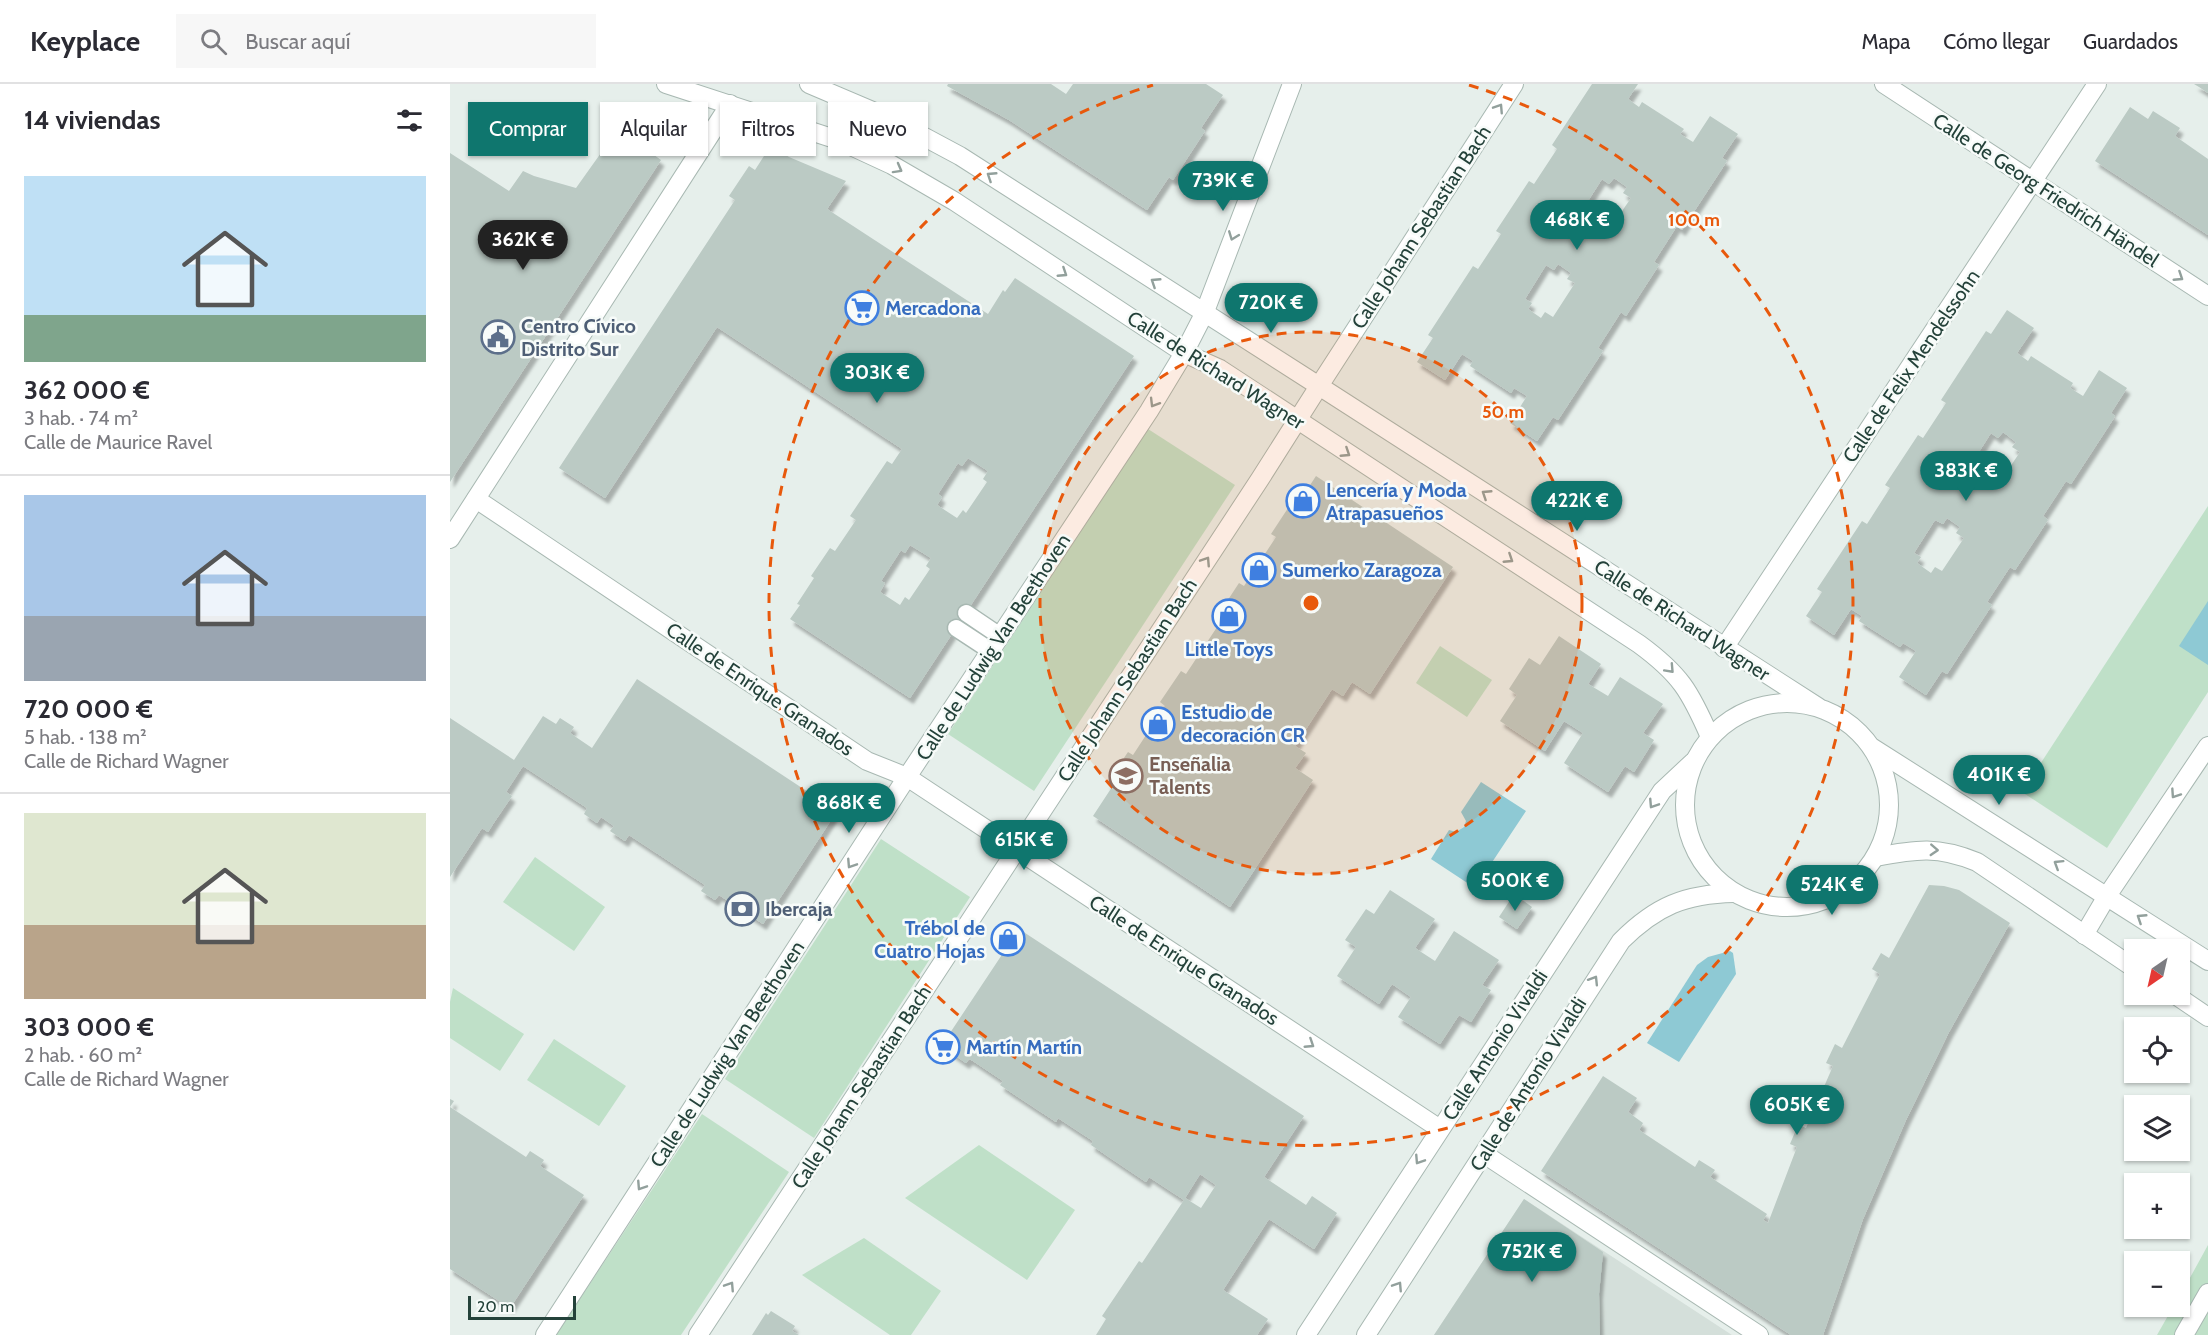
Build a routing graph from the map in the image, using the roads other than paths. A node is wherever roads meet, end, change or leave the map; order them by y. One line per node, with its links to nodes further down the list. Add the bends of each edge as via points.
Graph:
1 (666, 84): 7 (street, Calle de Richard Wagner)
2 (809, 84): 12 (street, Calle de Richard Wagner, one-way to 2, via 960,156 889,118)
3 (1293, 84): 12 (street, Calle de Ludwig Van Beethoven, one-way to 12)
4 (1514, 84): 14 (street, Calle Johann Sebastian Bach, one-way to 4)
5 (1884, 84): 10 (street, Calle de Georg Friedrich Händel)
6 (2097, 84): 10 (street, Calle de Felix Mendelssohn)
7 (724, 102)
8 (720, 120): 16 (street)
9 (816, 133): 13 (street, Calle de Richard Wagner, one-way to 13, via 892,165 954,201)
10 (2033, 182): 11 (street, Calle de Georg Friedrich Händel, one-way to 11); 21 (street, Calle de Felix Mendelssohn)
11 (2208, 297)
12 (1204, 314): 13 (street, Calle de Ludwig Van Beethoven); 14 (street, Calle de Richard Wagner)
13 (1184, 353): 15 (street, Calle de Richard Wagner, via 1220,369); 20 (street, Calle de Ludwig Van Beethoven, one-way to 20)
14 (1318, 386): 15 (street, Calle Johann Sebastian Bach); 21 (street, Calle de Richard Wagner, one-way to 14)
15 (1297, 420): 23 (street, Calle de Richard Wagner, one-way to 23, via 1665,663 1686,687); 28 (street, Calle Johann Sebastian Bach, one-way to 15)
16 (476, 499): 17 (street); 27 (street, Calle de Enrique Granados, via 867,761)
17 (450, 539)
18 (966, 614): 20 (lane)
19 (956, 628): 20 (lane)
20 (996, 643): 27 (street, Calle de Ludwig Van Beethoven)
21 (1724, 648): 22 (street, Calle de Richard Wagner)
22 (1818, 707): 23 (street, via 1795,702 1748,710 1727,721); 25 (street, via 1857,730)
23 (1710, 737): 26 (street)
24 (2208, 746): 31 (street, one-way to 31)
25 (1872, 747): 29 (street, via 1888,789 1889,811 1886,833); 31 (street, one-way to 25)
26 (1693, 762): 30 (street, via 1684,811 1689,836 1714,878); 37 (street, Calle Antonio Vivaldi, one-way to 37, via 1662,791)
27 (907, 777): 28 (street, Calle de Enrique Granados); 40 (street, Calle de Ludwig Van Beethoven, one-way to 40)
28 (1016, 849): 37 (street, Calle de Enrique Granados, one-way to 37); 41 (street, Calle Johann Sebastian Bach, one-way to 28)
29 (1876, 857): 30 (street, via 1861,877 1814,904 1787,908); 32 (street, one-way to 32, via 1933,849 1954,853 1977,862)
30 (1734, 893): 38 (street, Calle de Antonio Vivaldi, one-way to 30, via 1621,941 1659,909 1680,900)
31 (2107, 896): 32 (street); 34 (street, one-way to 31)
32 (2084, 935): 33 (street)
33 (2124, 961)
34 (2208, 961)
35 (2190, 1005): 36 (street)
36 (2208, 1017)
37 (1440, 1129): 42 (street, Calle Antonio Vivaldi, one-way to 42)
38 (1484, 1154): 43 (street, Calle de Antonio Vivaldi, one-way to 38); 44 (street)
39 (2208, 1293): 45 (street)
40 (544, 1335)
41 (698, 1335)
42 (1306, 1335)
43 (1366, 1335)
44 (1759, 1335)
45 (2184, 1335)

